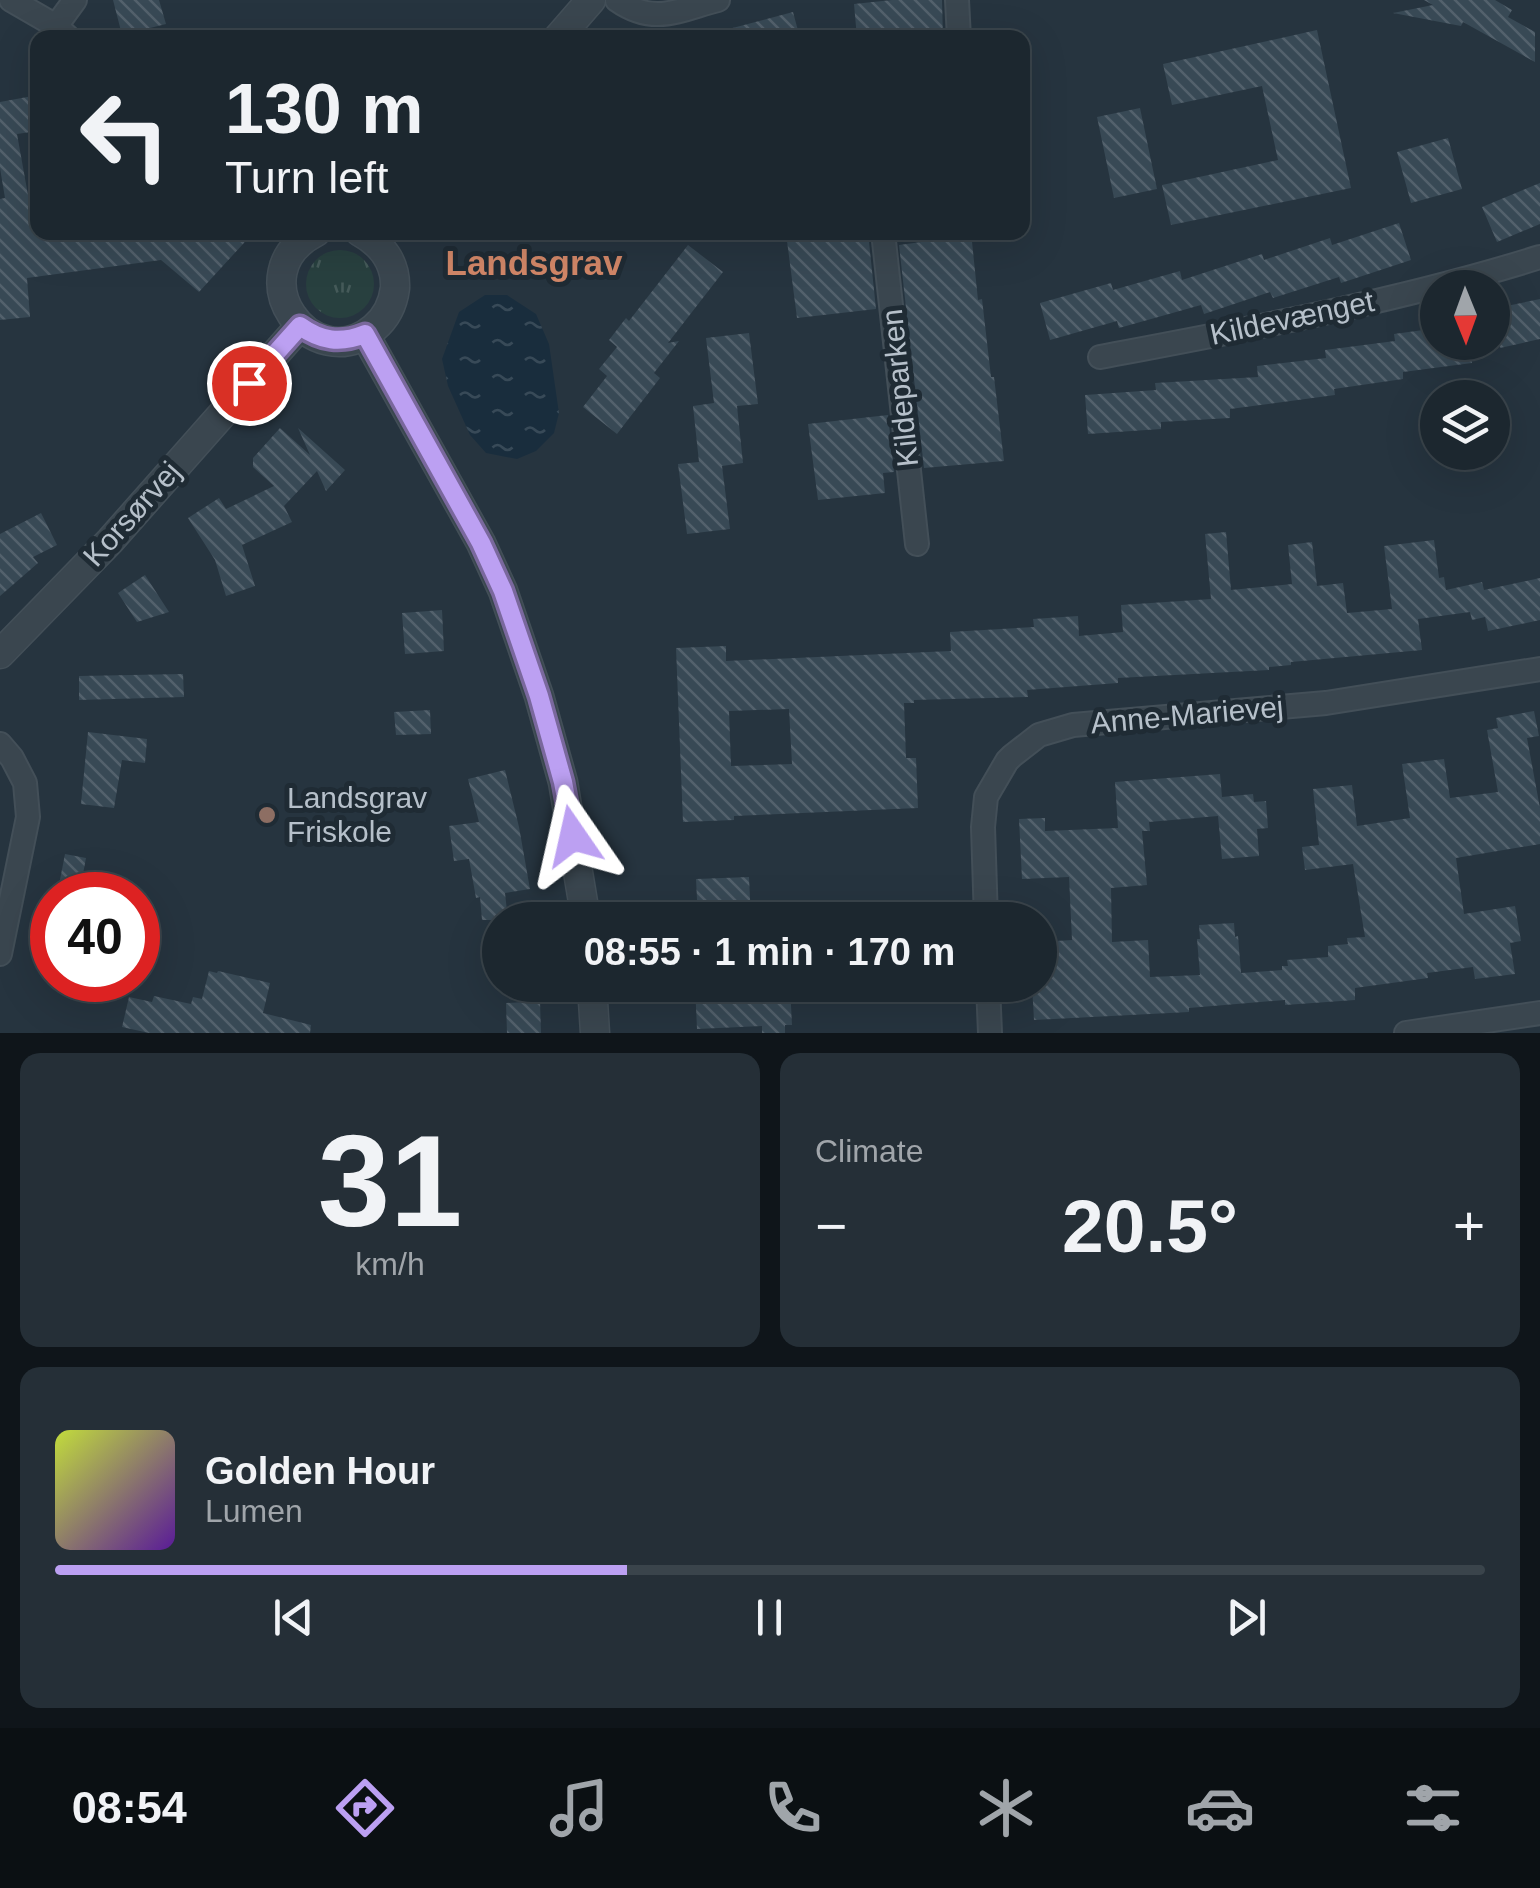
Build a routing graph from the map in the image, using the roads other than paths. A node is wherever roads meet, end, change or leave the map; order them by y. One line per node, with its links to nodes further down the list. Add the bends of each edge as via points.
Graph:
1 (11, 0): 7 (street)
2 (75, 0): 8 (street)
3 (591, 0): 9 (street)
4 (617, 0): 5 (street, via 646,15)
5 (718, 0)
6 (957, 0): 10 (street)
7 (59, 30)
8 (63, 30)
9 (565, 30)
10 (958, 30)
11 (305, 240): 15 (street, via 282,275 286,307)
12 (376, 240): 16 (street, via 391,264 394,291 385,316)
13 (884, 240): 18 (street, Kildeparken)
14 (1540, 257): 17 (street, Kildevænget, via 1300,319)
15 (300, 326): 16 (street, via 324,340); 19 (street, Korsørvej)
16 (365, 334): 22 (street, via 503,591 563,782)
17 (1100, 358)
18 (916, 544)
19 (0, 654)
20 (1540, 669): 23 (street, Anne-Marievej, via 1326,703 1073,725 1039,734 1007,761 986,797)
21 (0, 744): 24 (street, via 25,784 28,817)
22 (583, 902)
23 (985, 902)
24 (0, 954)
25 (593, 1002): 28 (street)
26 (989, 1002): 29 (street)
27 (1540, 1013): 30 (street)
28 (595, 1033)
29 (990, 1033)
30 (1406, 1033)

